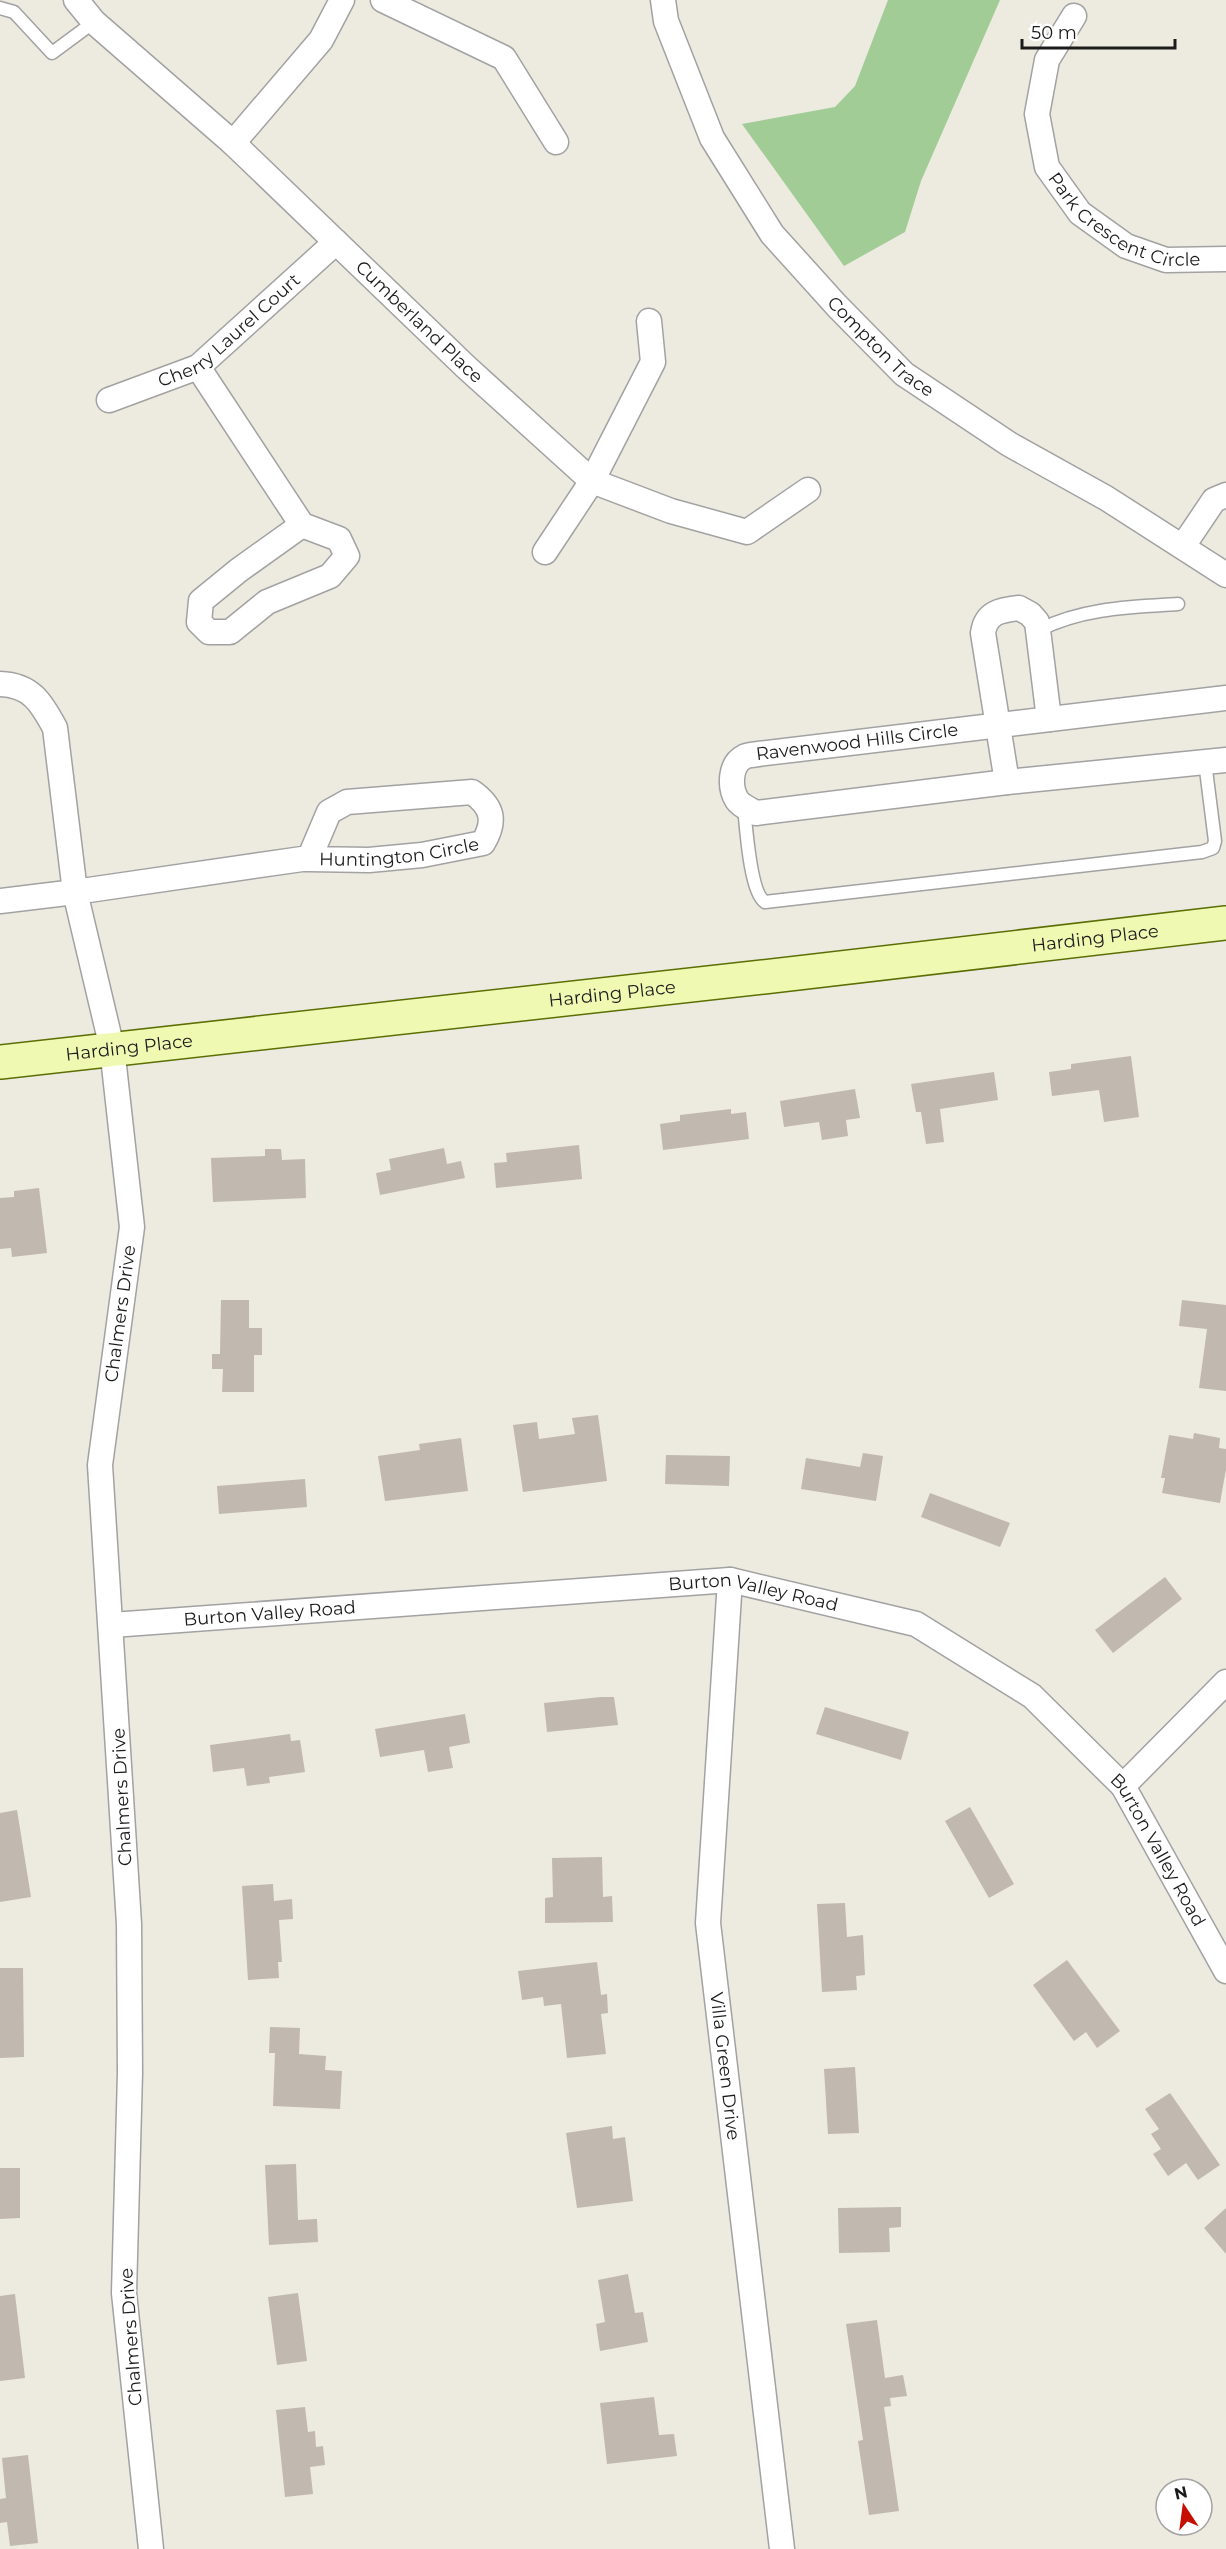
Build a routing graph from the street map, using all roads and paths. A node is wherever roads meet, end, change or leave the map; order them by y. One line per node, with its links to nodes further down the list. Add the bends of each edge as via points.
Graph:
1 (76, 0): 7 (street, Cumberland Place)
2 (342, 0): 9 (street, via 321,40)
3 (383, 0): 8 (street, via 504,58)
4 (663, 0): 19 (street, Compton Trace, via 666,21 712,138 772,234 837,306 904,374 1009,444)
5 (0, 8): 7 (lane, via 14,12 52,53)
6 (1074, 16): 11 (street, Park Crescent Circle, via 1047,60 1037,114 1047,167 1080,213 1126,246 1167,260)
7 (94, 22): 9 (street, Cumberland Place)
8 (556, 142)
9 (233, 143): 10 (street, Cumberland Place)
10 (336, 242): 13 (street, Cherry Laurel Court); 15 (street, Cumberland Place)
11 (1226, 259)
12 (649, 321): 15 (street, via 653,362)
13 (198, 367): 14 (street, Cherry Laurel Court); 18 (street)
14 (109, 400)
15 (592, 481): 16 (street, Cumberland Place, via 671,511 747,532); 20 (street)
16 (808, 490)
17 (1226, 495): 19 (street, via 1214,500)
18 (302, 525): 18 (street, via 201,601 199,622 208,632 230,632 267,602 335,573 347,556 339,539)
19 (1183, 546): 21 (street, Compton Trace)
20 (545, 552)
21 (1226, 575)
22 (1178, 604): 23 (lane, via 1091,612)
23 (1039, 630): 26 (street); 27 (street, via 1030,614 1019,608 992,614 985,623)
24 (0, 684): 32 (street, via 18,685 42,704 55,728)
25 (1226, 698): 26 (street, Ravenwood Hills Circle)
26 (1049, 719): 27 (street, Ravenwood Hills Circle)
27 (998, 725): 29 (street); 30 (street, Ravenwood Hills Circle, via 744,756 735,764 732,774 734,792)
28 (1216, 761): 29 (street); 30 (lane, via 1215,841 1214,848 1208,850 765,903 757,891)
29 (1007, 782): 30 (street, via 756,813)
30 (744, 807)
31 (309, 859): 31 (street, Huntington Circle, via 369,860 483,843 489,832 490,815 486,802 472,792 347,802 329,812); 32 (street, Huntington Circle)
32 (75, 892): 33 (street, Huntington Circle); 35 (street)
33 (0, 901)
34 (1226, 923): 35 (main road, Harding Place)
35 (112, 1048): 36 (main road, Harding Place); 38 (street, Chalmers Drive, via 132,1227 100,1465)
36 (0, 1062)
37 (730, 1580): 38 (street, Burton Valley Road); 40 (street, Burton Valley Road, via 916,1624 1032,1696); 43 (street, Villa Green Drive, via 708,1923)
38 (112, 1625): 42 (street, Chalmers Drive, via 129,1924 130,2073 124,2293)
39 (1226, 1682): 40 (street)
40 (1123, 1786): 41 (street, Burton Valley Road)
41 (1226, 1971)
42 (151, 2549)
43 (782, 2549)

